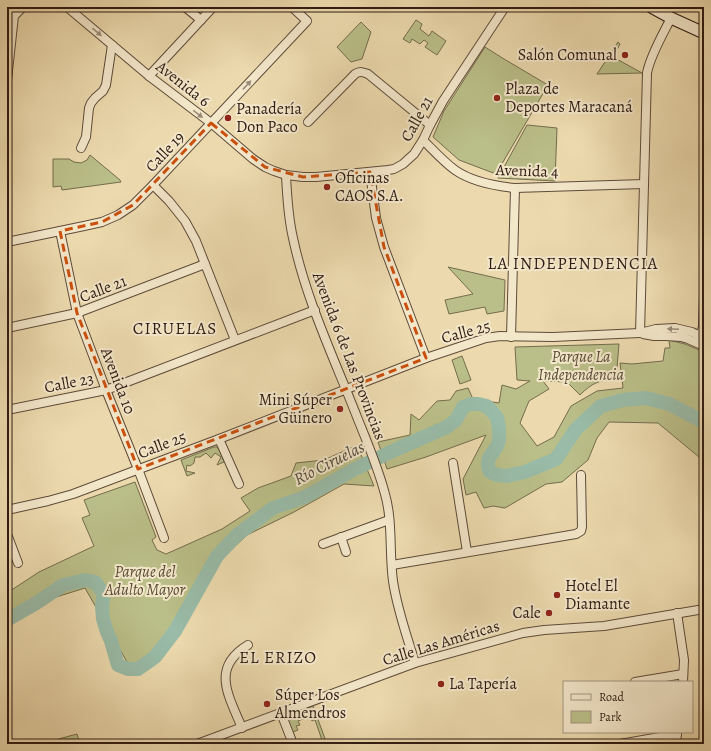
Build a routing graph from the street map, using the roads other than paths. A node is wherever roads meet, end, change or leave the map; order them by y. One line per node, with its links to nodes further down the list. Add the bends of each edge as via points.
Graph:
1 (23, 7): 8 (street)
2 (67, 7): 12 (street, Avenida 6, one-way to 12)
3 (186, 7): 10 (street)
4 (213, 7): 10 (street)
5 (292, 7): 16 (street, Calle 19, one-way to 5, via 307,21)
6 (505, 7): 17 (street, Calle 21)
7 (651, 7): 9 (main road)
8 (10, 16): 14 (street)
9 (671, 18): 11 (main road); 22 (street, via 647,73)
10 (201, 20): 13 (street)
11 (704, 33)
12 (112, 45): 13 (street, Avenida 6); 19 (street, via 106,85 89,108 86,137)
13 (149, 76): 16 (street, Avenida 6, one-way to 16)
14 (7, 80)
15 (308, 122): 17 (street, via 355,74 364,72)
16 (211, 123): 21 (street, Avenida 6, via 253,159); 23 (street, Calle 19)
17 (430, 125): 18 (street, Calle 21)
18 (423, 140): 20 (street, Calle 21, via 408,160 394,169); 24 (street, Avenida 4, via 450,166 464,175 495,186)
19 (81, 148)
20 (370, 172): 21 (street, Calle 21, via 316,177); 36 (street, via 376,218 384,247)
21 (286, 175): 29 (street, Avenida 6 de Las Provincias, via 292,236)
22 (644, 184): 24 (street, Avenida 4); 32 (street)
23 (153, 185): 25 (street, Calle 19, via 133,205 118,215 102,222); 27 (street, via 185,221)
24 (515, 188): 33 (street)
25 (60, 231): 26 (street, Calle 19); 30 (street, Avenida 10)
26 (7, 242)
27 (206, 264): 30 (street, Calle 21); 34 (street)
28 (704, 295): 35 (street)
29 (314, 310): 34 (street, Calle 23); 37 (street, Avenida 6 de Las Provincias)
30 (78, 314): 31 (street, Calle 21); 38 (street, Avenida 10)
31 (7, 328)
32 (640, 333): 33 (street, Calle 25); 35 (street, Calle 25, via 675,328 692,332)
33 (511, 337): 36 (street, Calle 25, via 486,338)
34 (235, 340): 38 (street, Calle 23)
35 (702, 341)
36 (426, 358): 37 (street, Calle 25)
37 (346, 388): 40 (street, Calle 25); 46 (street, Avenida 6 de Las Provincias, via 386,495)
38 (106, 390): 39 (street, Calle 23); 42 (street, Avenida 10)
39 (7, 410)
40 (219, 438): 42 (street, Calle 25); 44 (street)
41 (453, 463): 52 (street)
42 (138, 469): 45 (street, Calle 25, via 73,494); 49 (street, Avenida 10)
43 (581, 475): 52 (street, via 582,527 576,534)
44 (239, 484)
45 (7, 510)
46 (389, 520): 48 (street); 54 (street, Avenida 6 de Las Provincias)
47 (7, 534): 53 (street)
48 (342, 537): 50 (street); 51 (street)
49 (164, 538)
50 (323, 544)
51 (346, 552)
52 (467, 552): 54 (street)
53 (18, 563)
54 (392, 565): 58 (street, Avenida 6 de Las Provincias, via 401,617)
55 (704, 609): 56 (street, Calle Las Américas)
56 (677, 613): 58 (street, Calle Las Américas, via 604,626 524,633); 59 (street, via 684,660)
57 (248, 646): 62 (street, via 233,656 225,676 227,689)
58 (415, 663): 61 (street, Calle Las Américas)
59 (683, 678): 60 (street)
60 (647, 681)
61 (281, 713): 62 (street, Calle Las Américas); 65 (street)
62 (242, 728): 64 (street, Calle Las Américas)
63 (677, 733): 66 (street); 67 (street)
64 (197, 744)
65 (293, 744)
66 (620, 744)
67 (676, 744)

